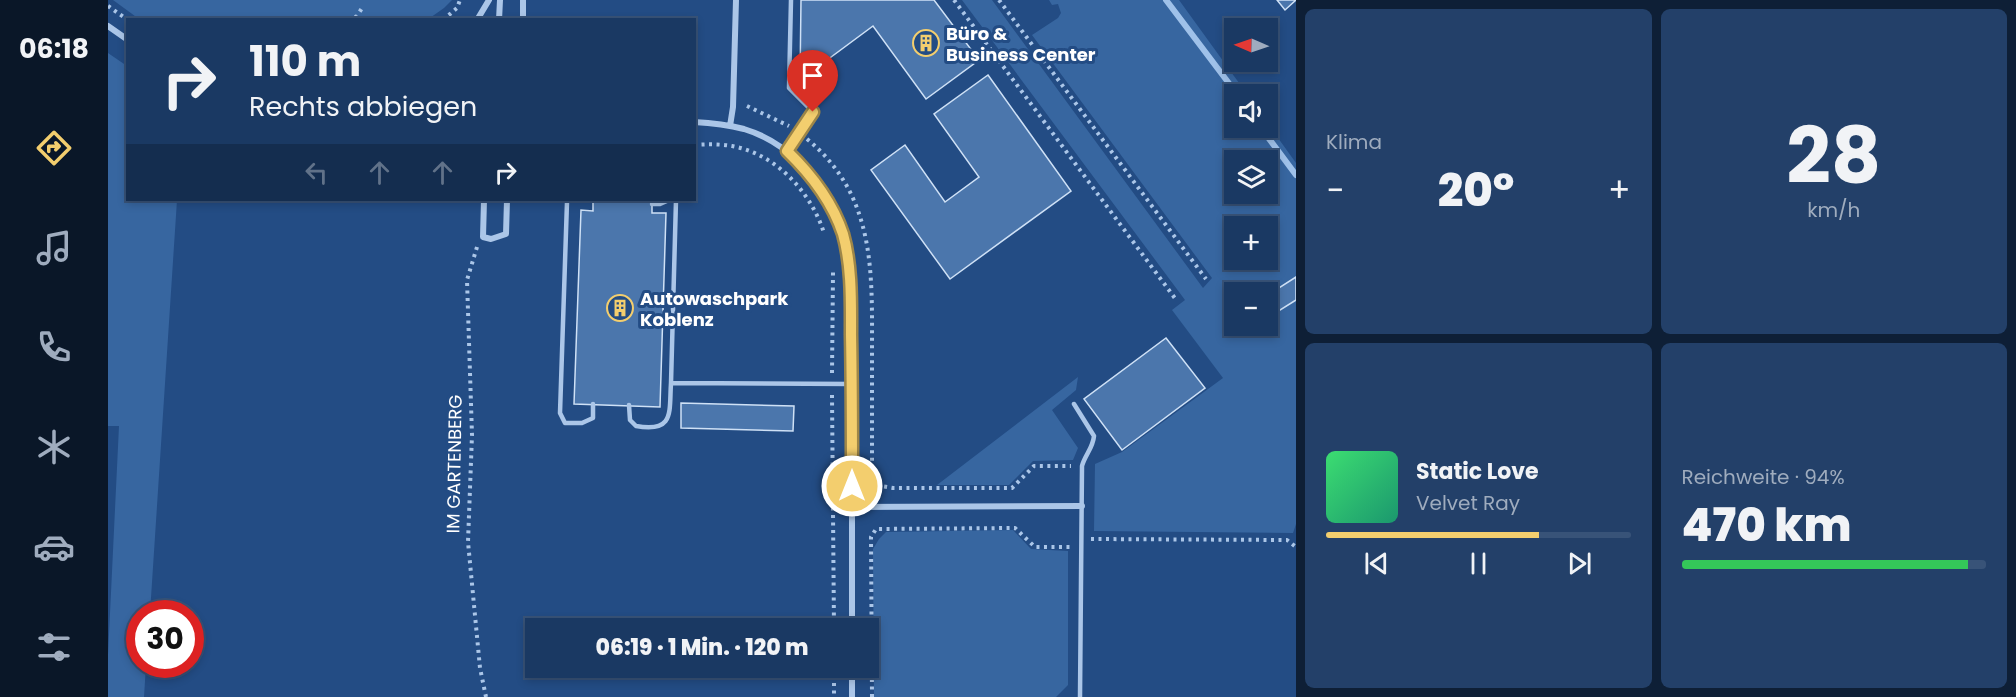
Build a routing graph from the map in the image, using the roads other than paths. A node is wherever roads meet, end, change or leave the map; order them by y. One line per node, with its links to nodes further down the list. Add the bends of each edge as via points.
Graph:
1 (489, 0): 6 (street)
2 (500, 0): 7 (street)
3 (523, 0): 8 (street)
4 (736, 0): 12 (street)
5 (791, 0): 13 (lane, via 789,88 813,112)
6 (478, 18)
7 (499, 18)
8 (523, 18)
9 (108, 27): 10 (street)
10 (126, 39)
11 (696, 122): 12 (street)
12 (730, 126): 13 (street, via 759,135)
13 (787, 151): 21 (street, via 824,193 843,235 850,286)
14 (484, 201): 15 (street, via 483,237 491,239 506,234)
15 (507, 201)
16 (568, 201): 22 (lane, via 560,413 565,423 582,423 593,418)
17 (667, 201): 19 (lane)
18 (676, 201): 20 (lane)
19 (652, 204)
20 (671, 383): 21 (lane); 24 (lane, via 669,416 663,425 636,426 630,420)
21 (852, 384): 26 (street)
22 (593, 404)
23 (1074, 404): 25 (lane, via 1094,436 1082,466)
24 (629, 405)
25 (1082, 506): 26 (street); 30 (lane)
26 (852, 507): 27 (street)
27 (852, 618)
28 (852, 678): 29 (street)
29 (852, 697)
30 (1080, 697)

